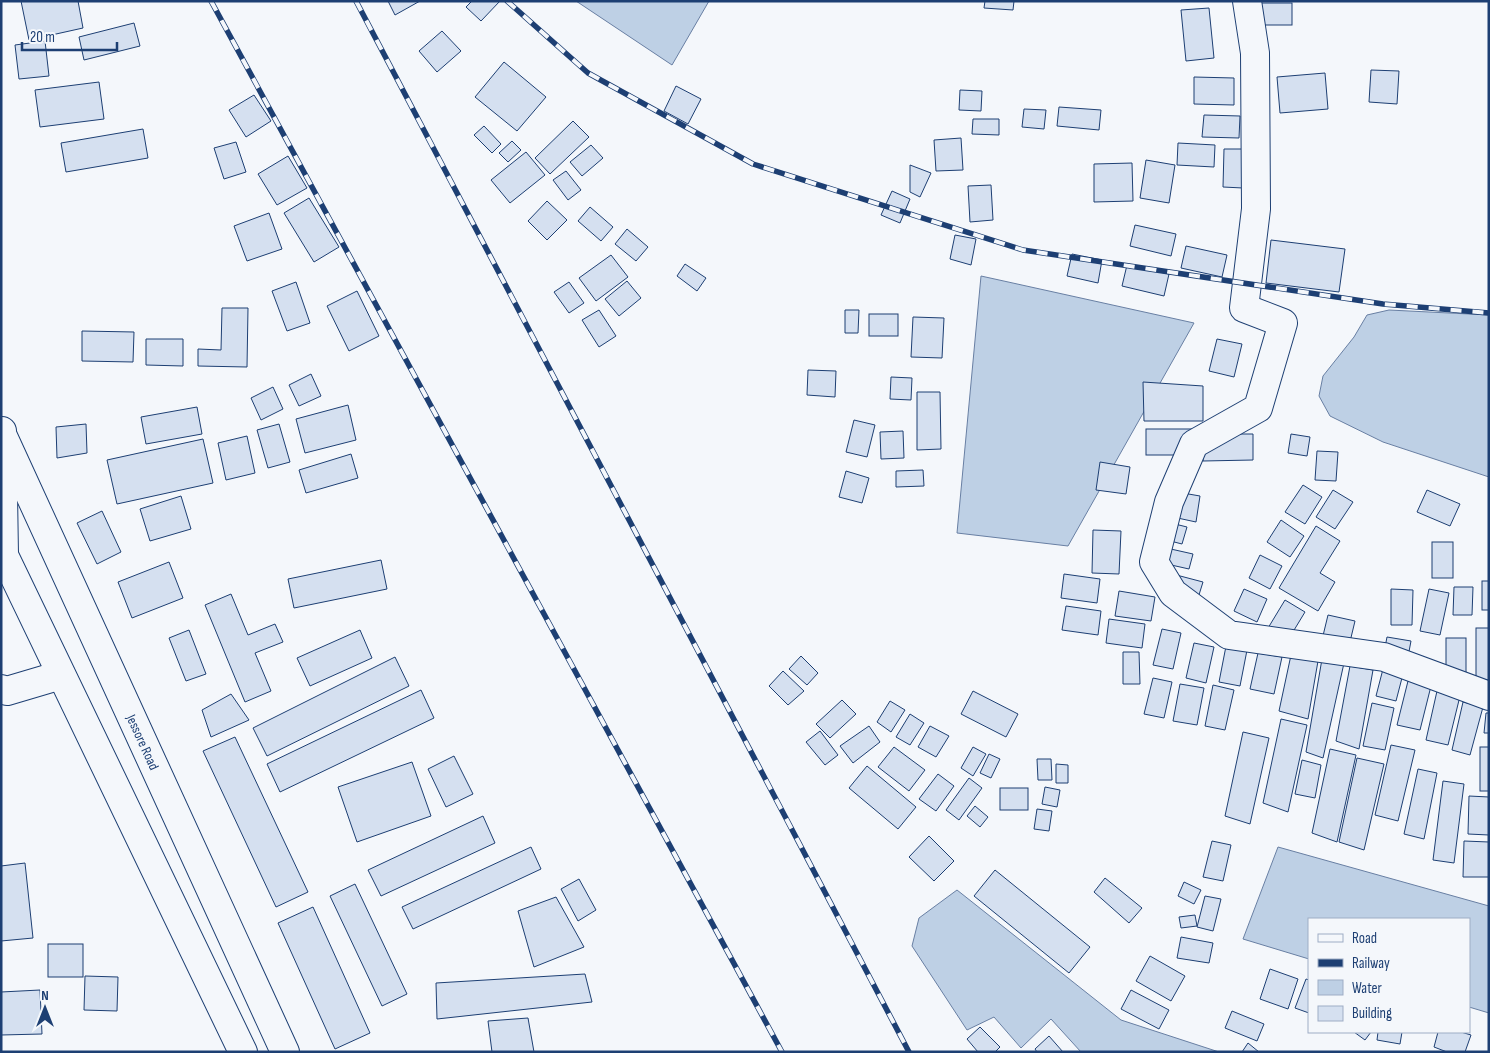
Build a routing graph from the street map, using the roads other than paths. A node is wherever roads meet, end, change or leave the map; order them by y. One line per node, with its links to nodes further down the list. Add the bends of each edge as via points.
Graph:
1 (1247, 1): 7 (main road, via 1255,53 1256,209 1244,308 1283,323 1258,408 1194,444 1168,502 1154,562 1173,593 1229,635 1384,657)
2 (1, 426): 3 (main road)
3 (1, 432): 4 (main road); 9 (main road, Jessore Road)
4 (2, 552): 5 (main road)
5 (61, 675): 6 (main road, via 6,691); 8 (main road)
6 (1, 689)
7 (1489, 696)
8 (243, 1052)
9 (285, 1052)

